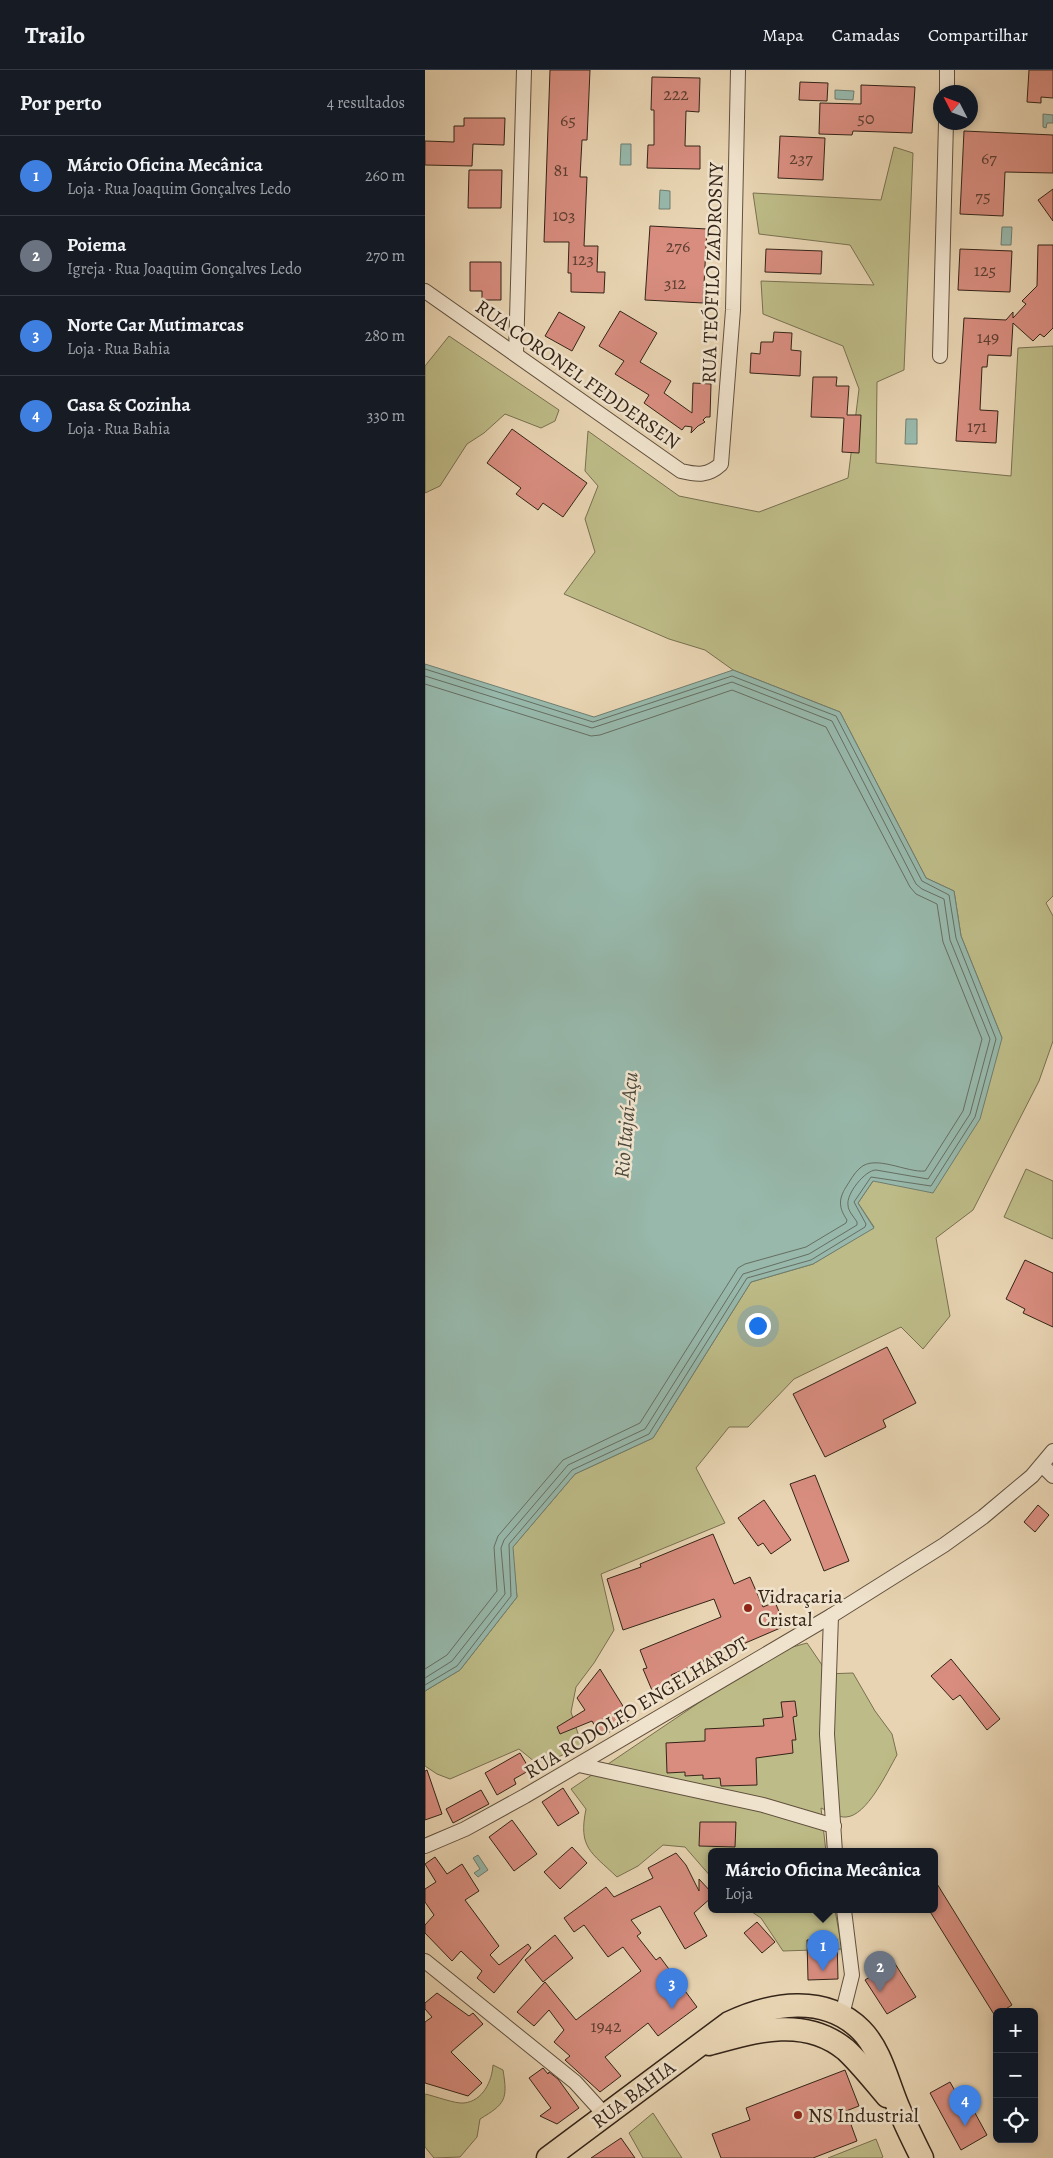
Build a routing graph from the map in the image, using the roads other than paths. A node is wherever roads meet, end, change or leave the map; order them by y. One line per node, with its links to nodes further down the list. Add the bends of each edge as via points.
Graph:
1 (524, 70): 7 (street)
2 (738, 70): 9 (street, RUA TEÓFILO ZADROSNY, via 733,310 721,464)
3 (947, 70): 4 (street)
4 (947, 85)
5 (946, 130): 8 (street)
6 (425, 291): 7 (street, RUA CORONEL FEDDERSEN)
7 (516, 354): 9 (street, RUA CORONEL FEDDERSEN, via 681,471 698,475)
8 (941, 356)
9 (712, 472)
10 (1053, 1451): 11 (street, RUA RODOLFO ENGELHARDT)
11 (1042, 1465): 12 (street); 13 (street, RUA RODOLFO ENGELHARDT, via 944,1546)
12 (1053, 1476)
13 (831, 1616): 14 (street, RUA RODOLFO ENGELHARDT); 15 (street, via 827,1734)
14 (579, 1765): 15 (street, via 763,1805); 16 (street, RUA RODOLFO ENGELHARDT, via 465,1829)
15 (833, 1826): 17 (street)
16 (425, 1846)
17 (835, 1848)
18 (844, 1913): 20 (street, via 852,1975)
19 (425, 1962): 25 (street, via 575,2082)
20 (842, 2015): 21 (main road); 22 (main road, RUA BAHIA, via 815,2007 775,2006 729,2023); 23 (main road); 24 (main road, RUA BAHIA, via 862,2031 876,2053)
21 (808, 2030): 22 (main road, RUA BAHIA, via 778,2029); 23 (main road, RUA BAHIA)
22 (694, 2048): 25 (main road, RUA BAHIA)
23 (854, 2058): 24 (main road, RUA BAHIA)
24 (899, 2110): 27 (main road, RUA BAHIA)
25 (605, 2115): 26 (main road, RUA BAHIA)
26 (548, 2158)
27 (922, 2158)

